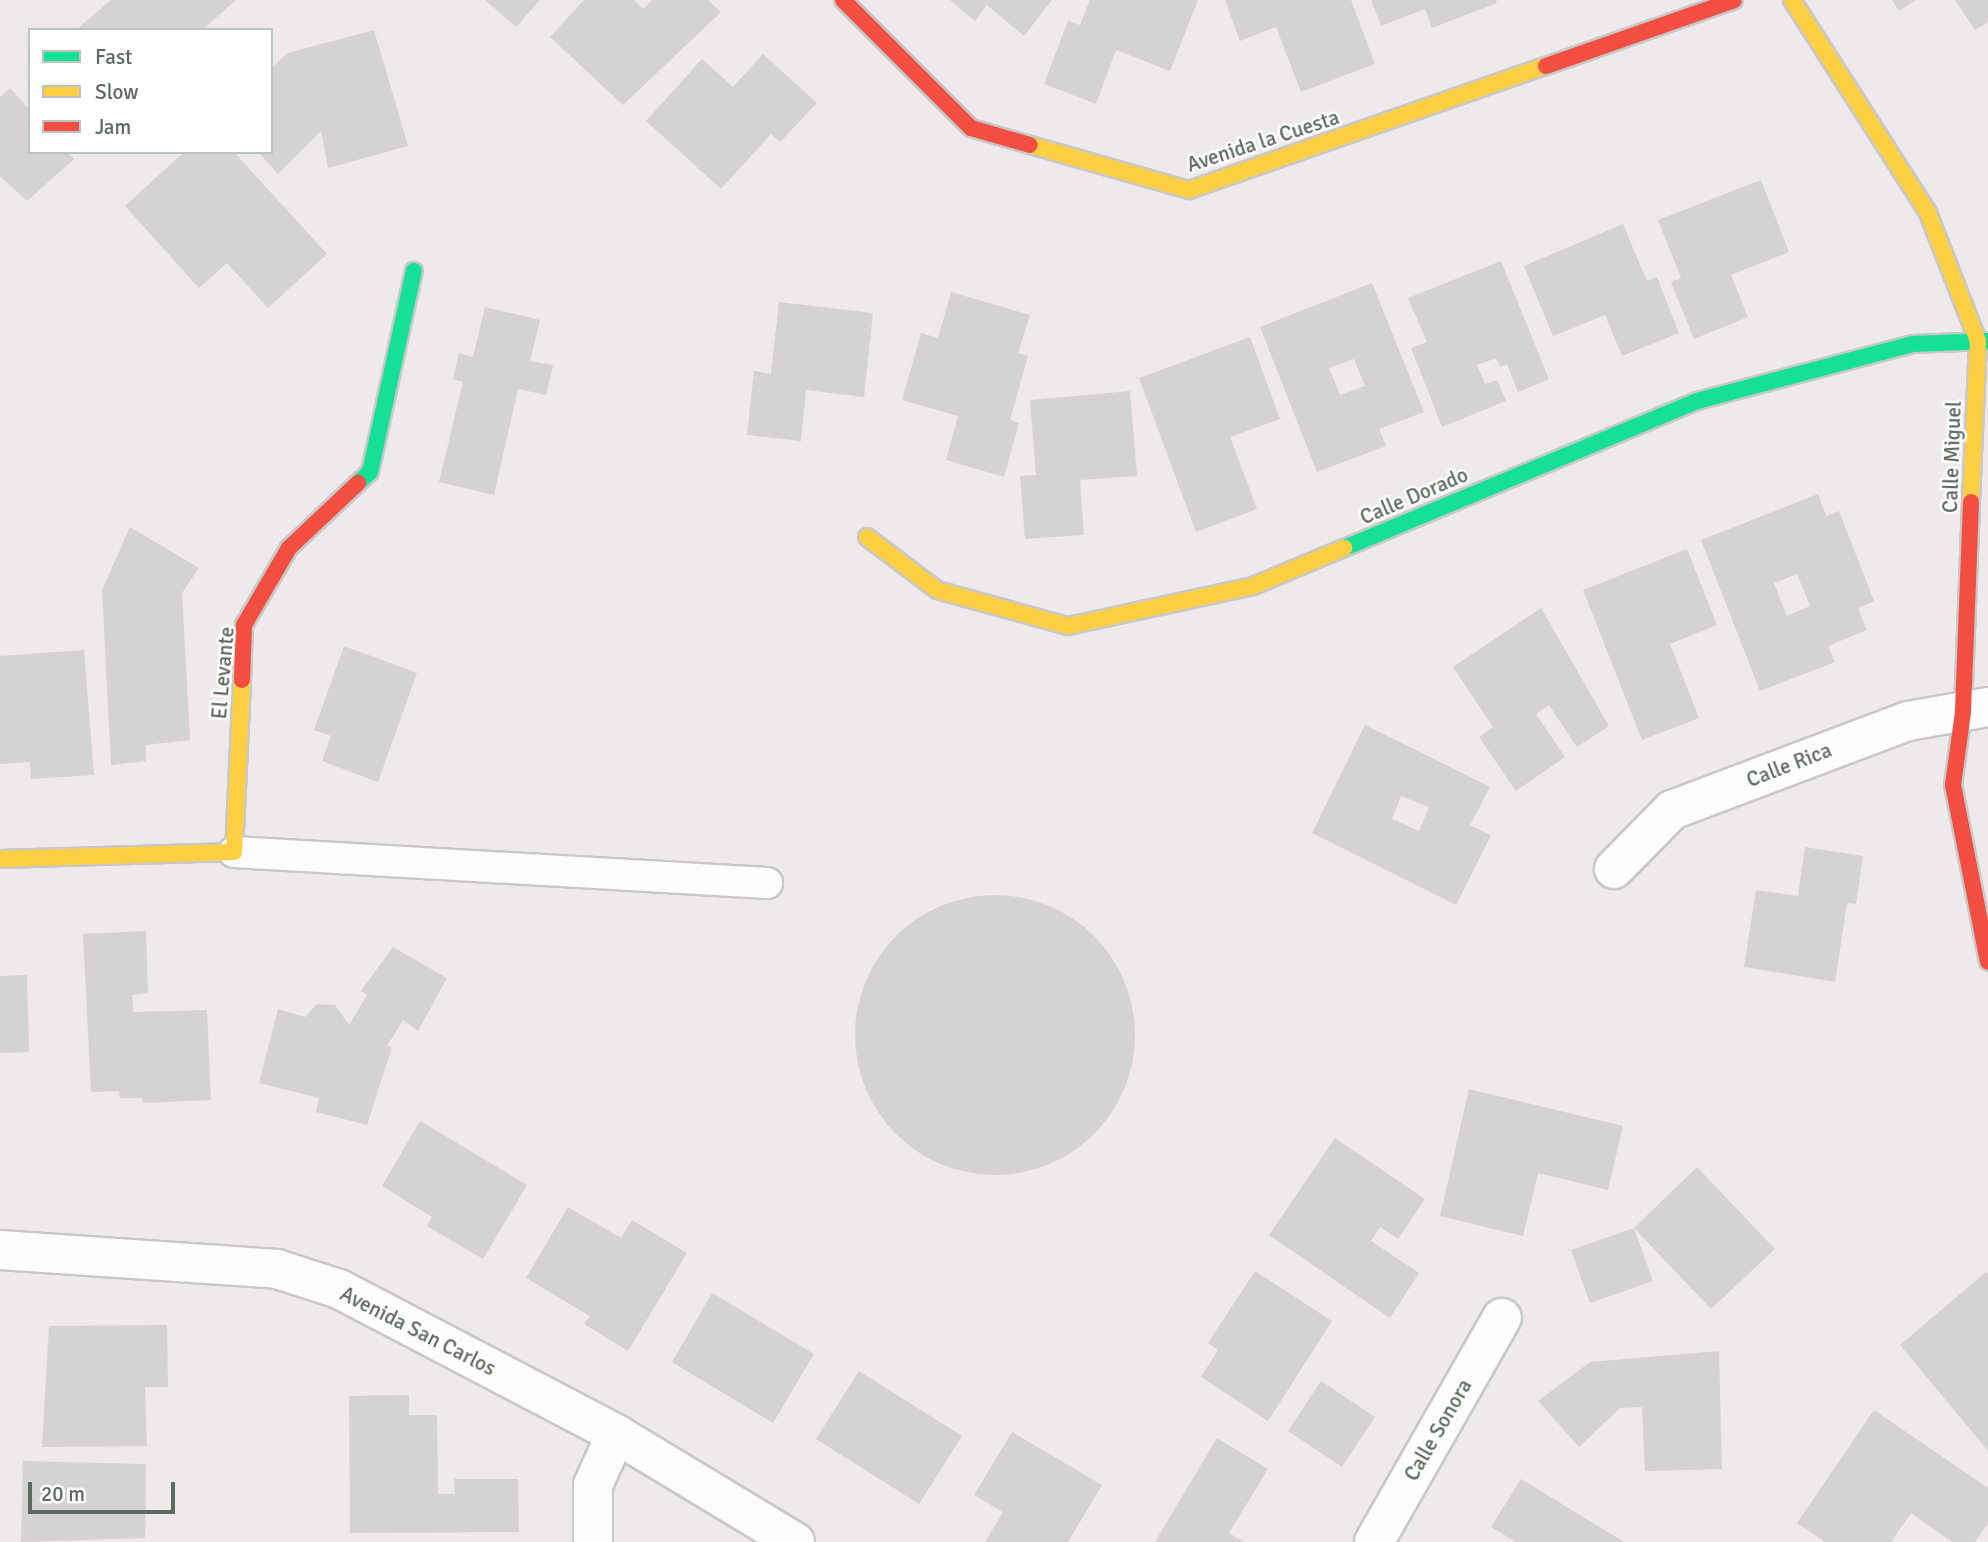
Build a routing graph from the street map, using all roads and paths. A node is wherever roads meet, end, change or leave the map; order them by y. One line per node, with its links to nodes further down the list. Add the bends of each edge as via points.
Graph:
1 (843, 0): 2 (street, Avenida la Cuesta, via 971,128 1189,190)
2 (1734, 0)
3 (1792, 0): 5 (street, Calle Miguel, via 1928,213)
4 (414, 271): 8 (street, El Levante, via 370,472 289,548 244,625)
5 (1983, 341): 6 (street, Calle Dorado, via 1913,344 1698,401 1253,586 1069,626 937,590); 7 (street, Calle Miguel)
6 (867, 537)
7 (1975, 710): 10 (street, Calle Rica, via 1908,721 1672,810); 12 (street, Calle Miguel, via 1953,785)
8 (234, 852): 9 (street); 11 (lane)
9 (0, 859)
10 (1614, 869)
11 (767, 883)
12 (1988, 962)
13 (0, 1250): 15 (street, Avenida San Carlos, via 277,1269 339,1289)
14 (1502, 1318): 18 (street, Calle Sonora)
15 (616, 1434): 16 (street, via 593,1485); 17 (street, Avenida San Carlos)
16 (593, 1542)
17 (795, 1542)
18 (1374, 1542)

